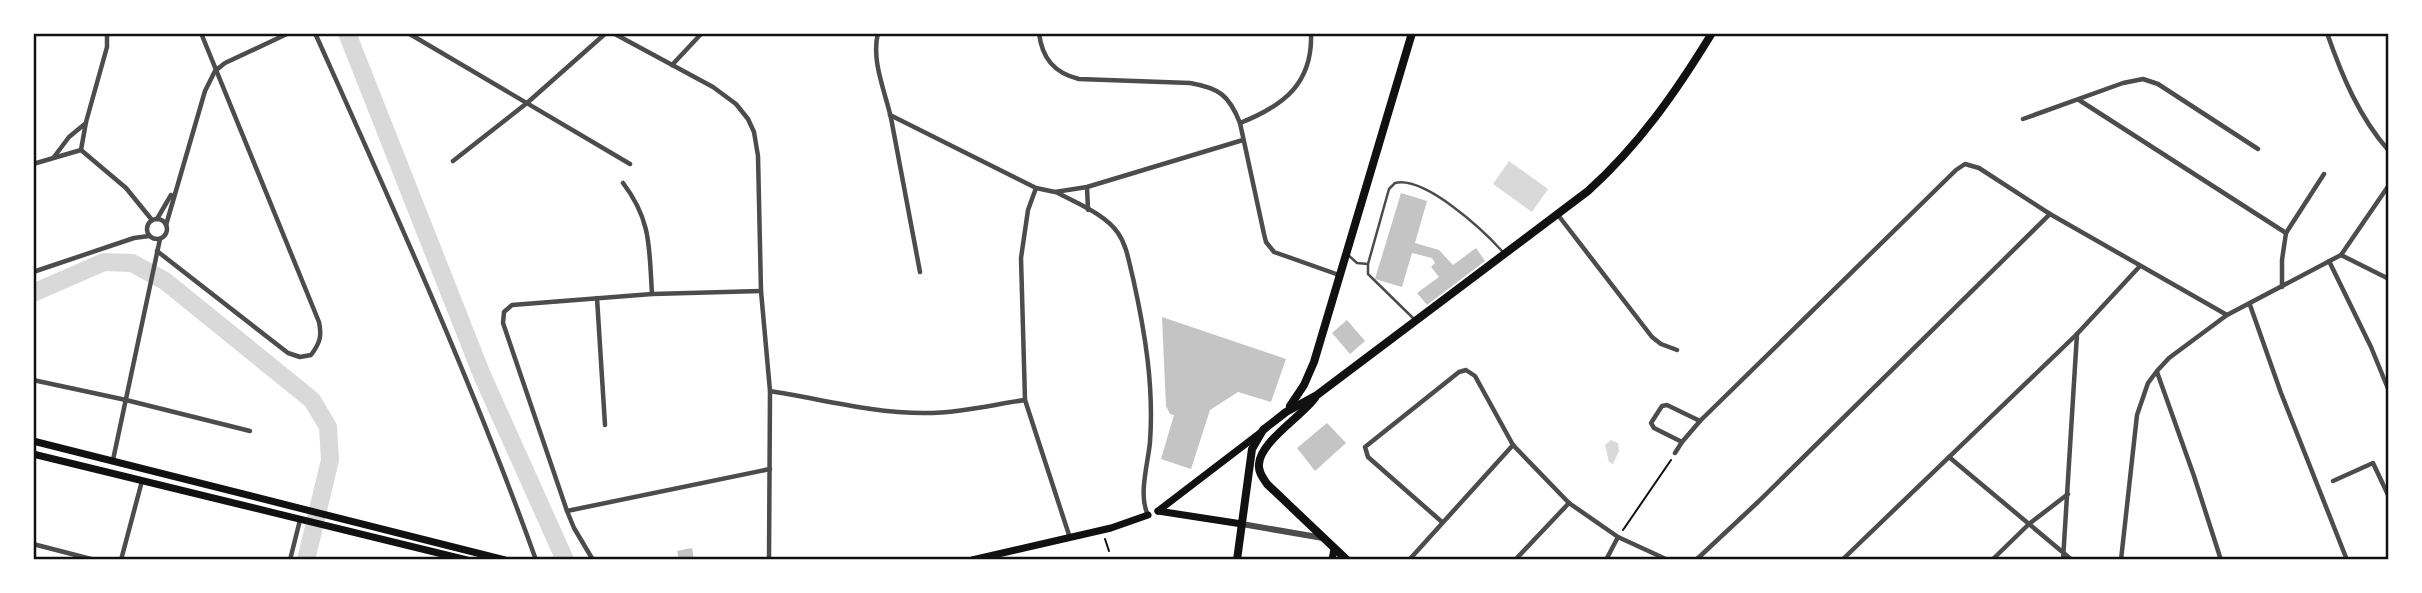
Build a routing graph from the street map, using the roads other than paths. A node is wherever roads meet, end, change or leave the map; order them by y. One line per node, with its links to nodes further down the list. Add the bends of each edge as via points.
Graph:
1 (107, 33): 21 (street)
2 (201, 33): 16 (street)
3 (289, 33): 16 (street)
4 (315, 33): 108 (street, via 430,295)
5 (408, 33): 18 (street)
6 (606, 33): 18 (street)
7 (613, 33): 15 (street)
8 (702, 33): 15 (street)
9 (878, 33): 19 (street, via 877,54)
10 (1039, 33): 22 (street, via 1048,60 1068,76 1208,86 1224,96)
11 (1311, 33): 22 (street, via 1308,65 1293,89 1269,112)
12 (1412, 33): 46 (main road)
13 (2327, 33): 26 (street, via 2352,97)
14 (1710, 34): 40 (main road, via 1639,141)
15 (672, 65): 57 (street, via 736,104 754,132)
16 (215, 71): 35 (street); 45 (street, via 320,322 319,345 311,355 289,353)
17 (2079, 100): 20 (street); 24 (street, via 2123,83 2150,80); 43 (street)
18 (527, 103): 28 (street); 30 (street)
19 (890, 115): 36 (street); 53 (street)
20 (2024, 119)
21 (86, 122): 25 (street); 27 (street)
22 (1240, 123): 23 (street)
23 (1243, 141): 34 (street); 54 (street, via 1270,248)
24 (2258, 149)
25 (81, 150): 27 (street); 41 (street)
26 (2389, 151)
27 (54, 157): 29 (street)
28 (453, 161)
29 (33, 164)
30 (630, 164)
31 (2324, 174): 43 (street)
32 (623, 183): 58 (street, via 647,228)
33 (2389, 185): 48 (street)
34 (1087, 187): 37 (street); 38 (street)
35 (175, 188): 41 (street); 42 (street)
36 (1036, 188): 37 (street); 71 (street, via 1021,258)
37 (1055, 192): 38 (street)
38 (1088, 210): 92 (street, via 1118,233 1144,329 1151,412 1144,503)
39 (2050, 214): 51 (street); 73 (street, via 1979,168 1965,164); 119 (street)
40 (1558, 215): 47 (main road); 64 (street, via 1652,337)
41 (154, 219): 42 (street); 44 (street, via 148,225)
42 (166, 225): 44 (street, via 167,231)
43 (2286, 233): 56 (street)
44 (152, 236): 45 (street); 52 (street)
45 (157, 251): 70 (street)
46 (1347, 254): 50 (lane, via 1357,264); 54 (main road)
47 (1504, 254): 50 (lane, via 1443,200 1399,182 1389,189); 62 (main road)
48 (2341, 256): 49 (street); 55 (street)
49 (2329, 261): 56 (street); 68 (street)
50 (1368, 264): 62 (lane, via 1372,280)
51 (2140, 266): 61 (street); 63 (street)
52 (33, 272)
53 (920, 272)
54 (1341, 275): 72 (main road, via 1307,380)
55 (2389, 279)
56 (2283, 287): 60 (street)
57 (761, 291): 58 (street); 67 (street)
58 (652, 294): 59 (street)
59 (597, 298): 74 (street); 90 (street, via 512,305 504,312 503,323)
60 (2250, 305): 61 (street); 126 (street)
61 (2227, 315): 65 (street)
62 (1415, 320): 69 (main road)
63 (2077, 334): 82 (street); 87 (street)
64 (1677, 350)
65 (2157, 371): 124 (street, via 2137,415); 125 (street)
66 (33, 380): 70 (street)
67 (770, 391): 71 (street, via 924,413); 84 (street)
68 (2389, 391)
69 (1317, 395): 72 (main road); 99 (main road, via 1263,452 1259,467 1267,484)
70 (126, 400): 76 (street); 83 (street)
71 (1025, 400): 98 (street)
72 (1286, 412): 75 (main road)
73 (1700, 421): 78 (street); 78 (street, via 1667,404 1662,406 1651,424)
74 (605, 425)
75 (1264, 430): 91 (main road); 95 (main road, via 1250,453)
76 (250, 431)
77 (33, 440): 83 (main road)
78 (1682, 442): 80 (street)
79 (1513, 445): 89 (street); 94 (street); 94 (street, via 1469,371 1459,372 1367,444 1368,457)
80 (1675, 453)
81 (33, 454): 85 (main road)
82 (1949, 457): 96 (street); 120 (street)
83 (113, 460): 107 (main road)
84 (770, 469): 90 (street); 110 (street)
85 (142, 480): 93 (main road); 104 (street)
86 (2333, 481): 88 (street, via 2373,463)
87 (2069, 494): 96 (street); 102 (street)
88 (2389, 497)
89 (1569, 503): 97 (street); 116 (street)
90 (567, 511): 109 (street)
91 (1158, 511): 92 (street); 95 (main road)
92 (1148, 516): 98 (main road)
93 (303, 520): 105 (street); 106 (main road)
94 (1442, 522): 115 (street)
95 (1242, 524): 99 (street); 112 (main road)
96 (2029, 524): 102 (street); 121 (street)
97 (1619, 537): 117 (street); 118 (street)
98 (1070, 538): 111 (main road)
99 (1323, 538): 101 (main road)
100 (33, 544): 103 (street)
101 (1334, 549): 113 (main road); 114 (main road)
102 (2064, 553): 122 (street); 123 (street)
103 (95, 560)
104 (121, 560)
105 (290, 560)
106 (467, 560)
107 (505, 560)
108 (536, 560)
109 (593, 560)
110 (769, 560)
111 (972, 560)
112 (1237, 560)
113 (1332, 560)
114 (1347, 560)
115 (1409, 560)
116 (1515, 560)
117 (1606, 560)
118 (1668, 560)
119 (1696, 560)
120 (1842, 560)
121 (1992, 560)
122 (2063, 560)
123 (2072, 560)
124 (2121, 560)
125 (2221, 560)
126 (2347, 560)

